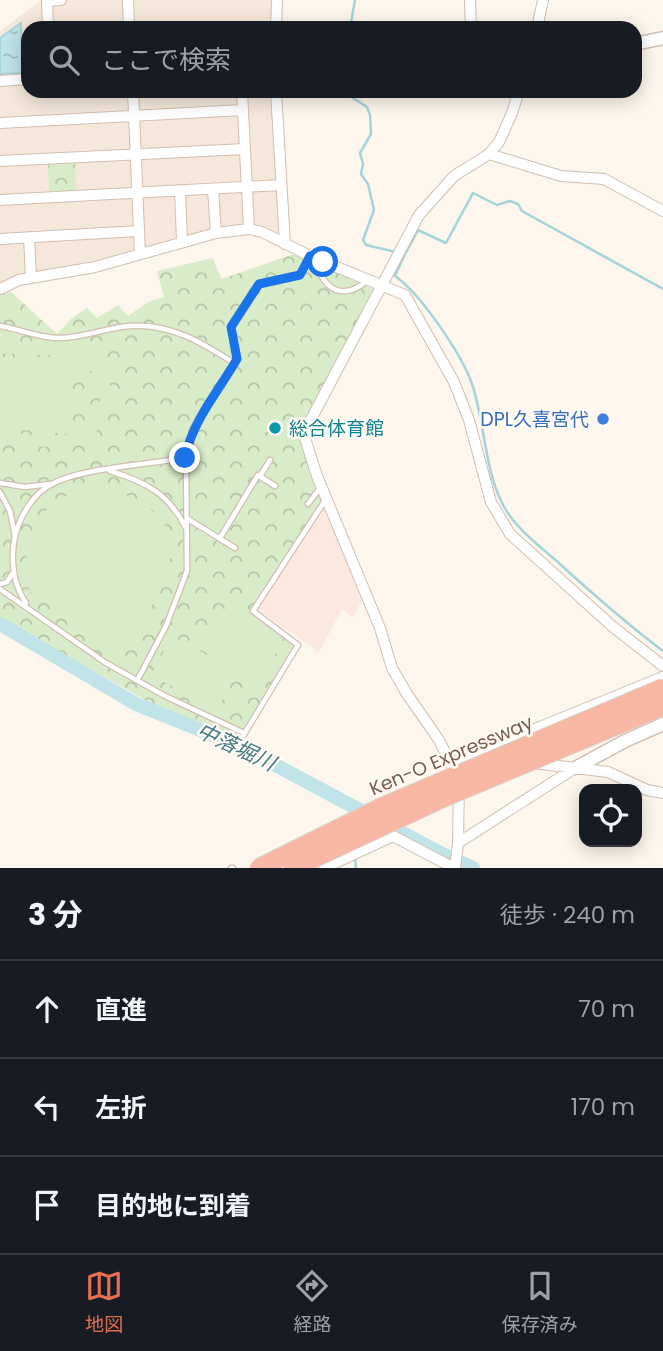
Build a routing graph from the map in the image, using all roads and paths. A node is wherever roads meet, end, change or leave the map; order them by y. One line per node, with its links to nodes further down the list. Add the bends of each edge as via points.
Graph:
1 (47, 0): 2 (street); 7 (street)
2 (61, 0)
3 (128, 0): 8 (street)
4 (277, 0): 9 (street)
5 (470, 0): 10 (street)
6 (543, 0): 11 (street)
7 (48, 21)
8 (129, 21)
9 (276, 21)
10 (471, 21)
11 (538, 21)
12 (663, 38): 13 (street)
13 (642, 42)
14 (21, 80): 15 (street)
15 (0, 81)
16 (133, 98): 21 (street)
17 (242, 98): 20 (street)
18 (276, 98): 27 (street)
19 (516, 98): 25 (street, via 499,142)
20 (243, 110): 21 (street); 23 (street)
21 (134, 116): 22 (street); 24 (street)
22 (0, 123)
23 (245, 149): 24 (street); 28 (street)
24 (136, 154): 26 (street); 31 (street)
25 (489, 154): 33 (street, via 561,176 604,179); 46 (street, via 454,176 428,203)
26 (0, 160)
27 (282, 185): 28 (street); 40 (street)
28 (247, 187): 29 (street); 34 (street)
29 (213, 189): 30 (street); 36 (street)
30 (180, 190): 31 (street); 39 (street)
31 (138, 192): 32 (street); 35 (street)
32 (0, 200)
33 (663, 211)
34 (249, 229): 36 (street); 40 (street)
35 (138, 231): 37 (street); 41 (street)
36 (216, 233): 39 (street)
37 (29, 237): 38 (street); 44 (street)
38 (0, 239)
39 (182, 242): 41 (street)
40 (285, 244): 42 (street)
41 (139, 254): 44 (street, via 95,267)
42 (310, 256): 43 (street); 49 (lane, via 300,275 259,284 231,327)
43 (323, 262): 45 (street); 45 (lane, via 321,275 335,290 349,292)
44 (31, 277): 47 (street)
45 (368, 280): 46 (street)
46 (382, 286): 57 (street, via 307,427 305,438); 69 (street, via 405,295 454,382 491,502 510,534)
47 (0, 289)
48 (0, 326): 49 (lane, via 56,338 128,326 157,327 179,331)
49 (234, 363): 50 (lane, via 192,430)
50 (185, 458): 52 (lane); 61 (lane)
51 (270, 460): 53 (lane)
52 (108, 470): 55 (lane); 62 (lane, via 141,481 159,493)
53 (260, 476): 56 (lane); 64 (lane)
54 (0, 483): 55 (lane, via 25,487)
55 (51, 484): 63 (lane, via 26,510)
56 (275, 486)
57 (321, 486): 59 (street); 60 (lane)
58 (0, 492): 63 (lane)
59 (327, 498): 71 (lane, via 253,611 298,645 244,735); 77 (street, via 392,668)
60 (308, 504)
61 (187, 518): 62 (lane); 64 (lane)
62 (188, 532): 71 (lane, via 187,571 166,626)
63 (15, 537): 66 (lane)
64 (220, 538): 65 (lane)
65 (235, 548)
66 (13, 570): 67 (lane); 68 (lane, via 17,589)
67 (0, 587): 68 (lane)
68 (32, 610): 71 (lane, via 106,663)
69 (663, 666)
70 (663, 677): 74 (street)
71 (138, 679)
72 (663, 688): 82 (highway, Ken-O Expressway, bridge, via 384,806)
73 (663, 706): 83 (highway, Ken-O Expressway, bridge, via 445,797)
74 (577, 713): 76 (street); 77 (street)
75 (663, 724): 76 (street)
76 (594, 757): 78 (street)
77 (451, 763): 79 (street)
78 (575, 768): 79 (street, via 520,764); 80 (street, via 608,772); 81 (street)
79 (459, 781): 81 (street)
80 (663, 793)
81 (458, 848): 85 (street)
82 (259, 868)
83 (293, 868)
84 (324, 868): 85 (street, via 393,836)
85 (455, 868)

